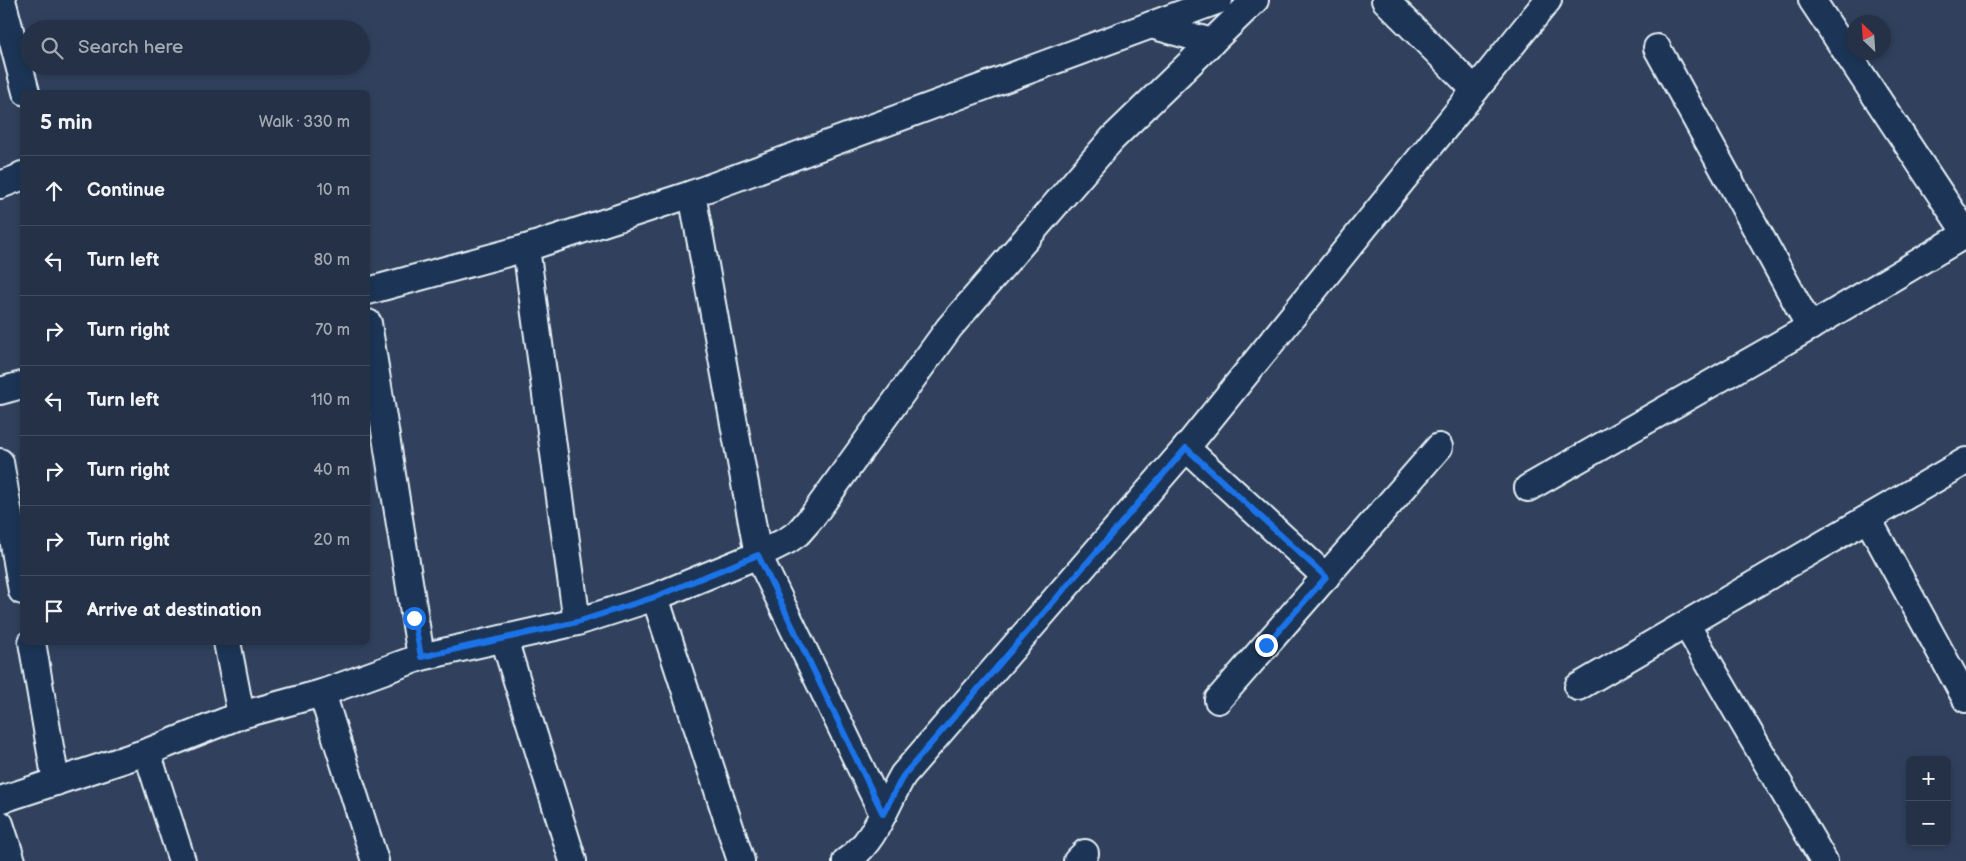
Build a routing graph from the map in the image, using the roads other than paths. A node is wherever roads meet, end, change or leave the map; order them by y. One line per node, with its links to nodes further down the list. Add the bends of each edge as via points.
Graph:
1 (2, 0): 10 (street)
2 (1219, 0): 7 (street)
3 (1255, 0): 8 (street)
4 (1385, 0): 13 (street)
5 (1548, 0): 13 (street)
6 (1812, 0): 17 (street)
7 (1151, 25): 8 (street); 16 (street)
8 (1212, 42): 30 (street, via 1112,139 949,328 798,533)
9 (1657, 48): 20 (street)
10 (20, 69)
11 (22, 75): 12 (street)
12 (25, 90)
13 (1475, 90): 25 (street)
14 (20, 177): 15 (street)
15 (0, 185)
16 (692, 194): 18 (street); 30 (street)
17 (1966, 234): 20 (street)
18 (526, 248): 19 (street); 34 (street)
19 (370, 290)
20 (1810, 327): 28 (street)
21 (370, 337): 39 (street)
22 (20, 386): 23 (street)
23 (0, 391)
24 (1439, 447): 31 (street)
25 (1186, 448): 31 (street); 48 (street, via 903,776)
26 (1966, 461): 29 (street)
27 (0, 462): 32 (street)
28 (1528, 488)
29 (1868, 519): 35 (street); 42 (street)
30 (758, 555): 33 (street); 48 (street)
31 (1326, 577): 43 (street)
32 (20, 579)
33 (655, 597): 34 (street); 54 (street)
34 (577, 622): 36 (street)
35 (1686, 624): 40 (street); 56 (street)
36 (504, 639): 39 (street); 53 (street)
37 (33, 645): 46 (street)
38 (228, 645): 44 (street)
39 (421, 657): 41 (street)
40 (1578, 687)
41 (322, 693): 44 (street); 52 (street)
42 (1966, 699)
43 (1218, 700)
44 (241, 715): 45 (street)
45 (147, 752): 46 (street); 51 (street)
46 (56, 782): 47 (street)
47 (0, 800)
48 (883, 814): 55 (street, via 858,854)
49 (0, 824): 50 (street)
50 (12, 861)
51 (182, 861)
52 (375, 861)
53 (573, 861)
54 (741, 861)
55 (846, 861)
56 (1824, 861)

